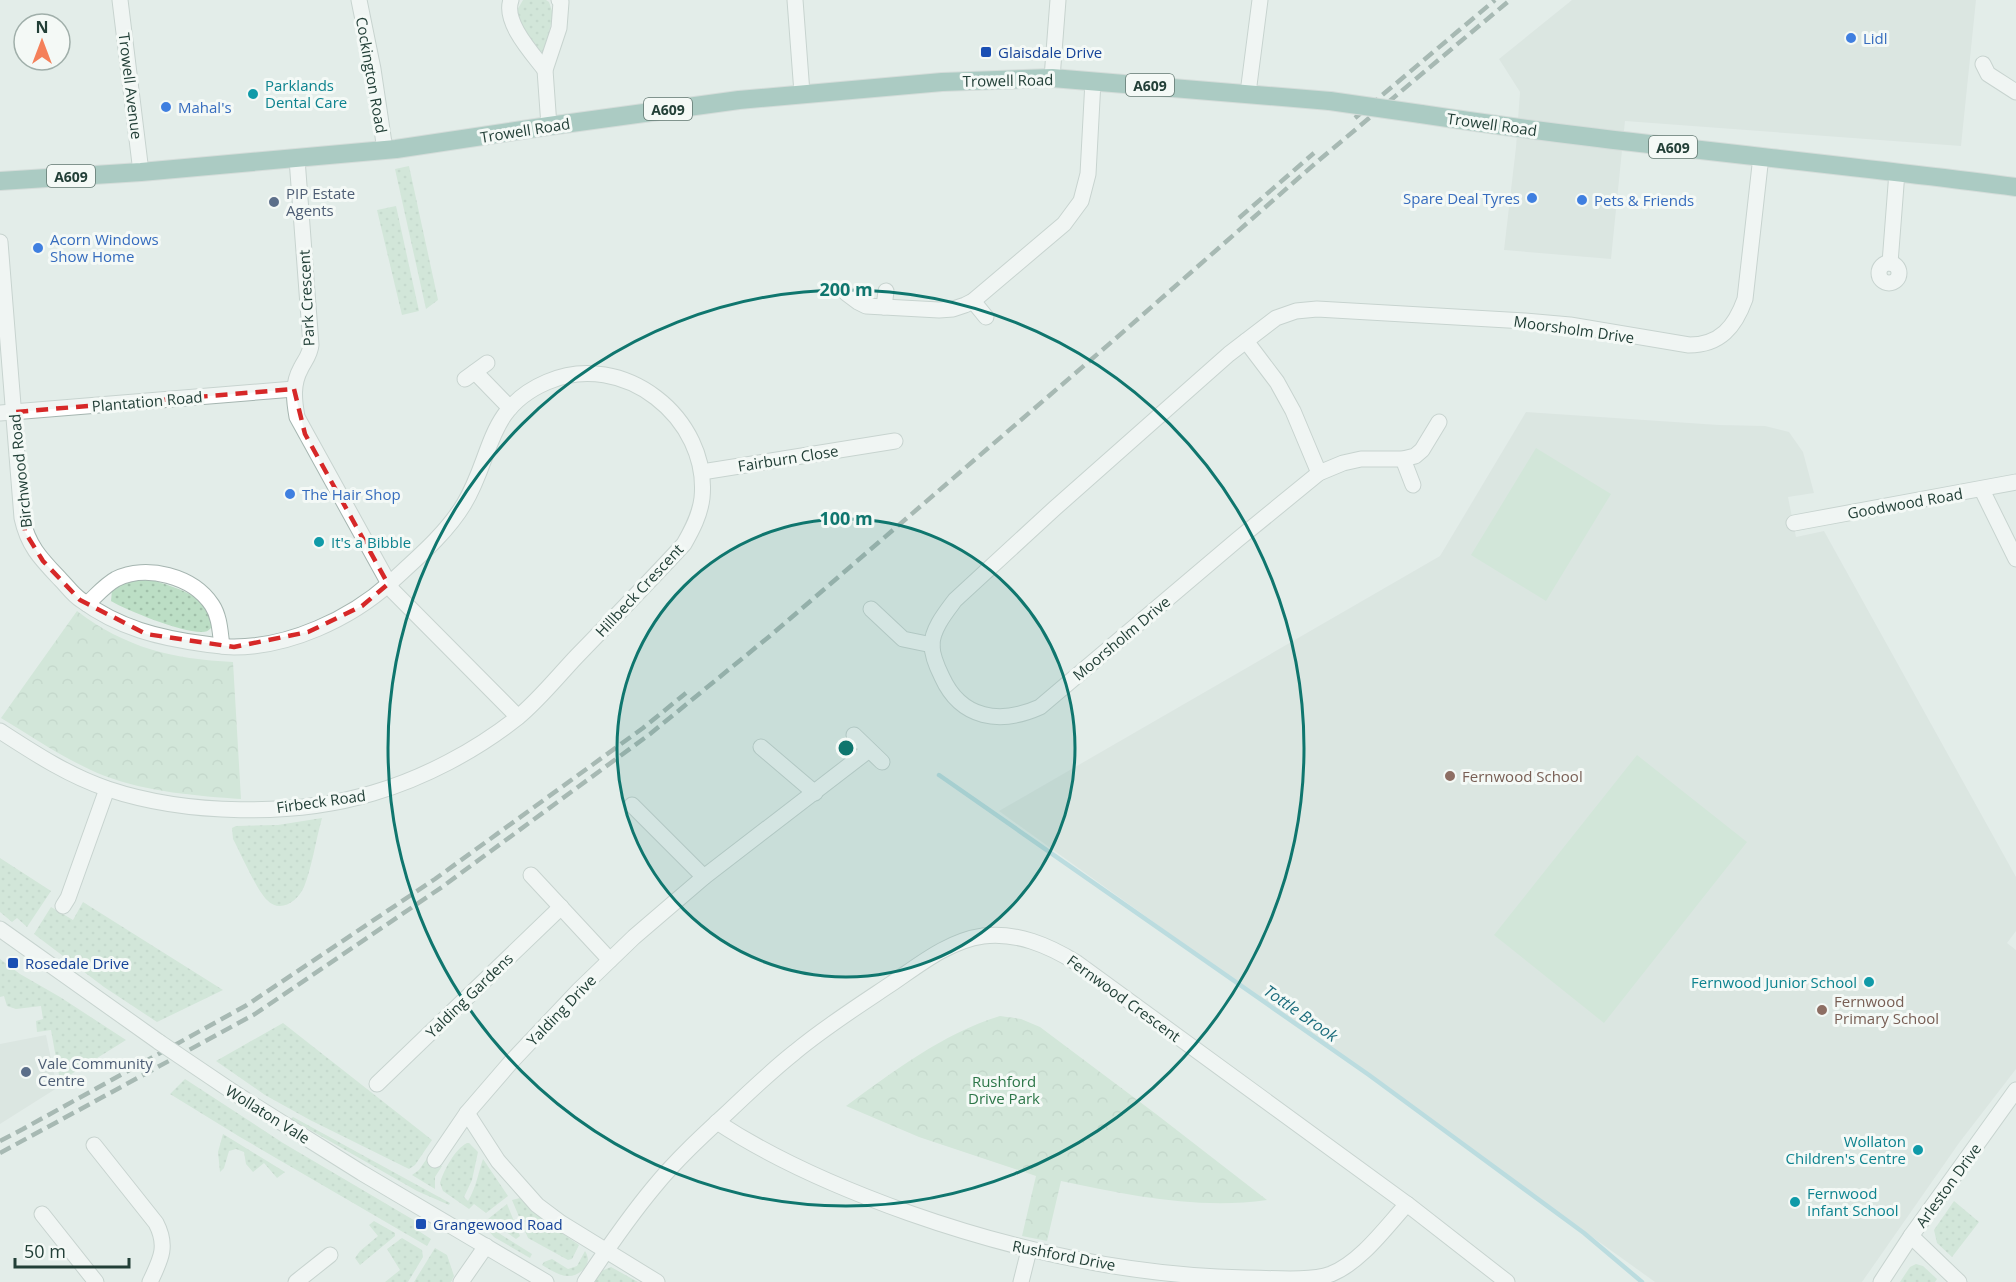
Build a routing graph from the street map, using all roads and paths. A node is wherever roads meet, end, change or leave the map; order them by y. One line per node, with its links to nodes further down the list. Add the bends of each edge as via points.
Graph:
1 (120, 0): 19 (street, Trowell Avenue)
2 (358, 0): 16 (street, Cockington Road)
3 (511, 0): 9 (street, via 508,7 517,34)
4 (559, 0): 9 (street, via 559,28)
5 (795, 0): 13 (street)
6 (1058, 0): 10 (street)
7 (1260, 0): 14 (street)
8 (1982, 69): 12 (street)
9 (545, 70): 15 (street)
10 (1052, 78): 11 (main road, Trowell Road / A609); 13 (main road, Trowell Road / A609)
11 (1093, 81): 14 (main road, Trowell Road / A609); 27 (street, via 1088,174 1082,201 1064,224)
12 (2016, 92)
13 (802, 93): 15 (main road, Trowell Road / A609)
14 (1248, 93): 17 (main road, Trowell Road / A609, bridge)
15 (549, 126): 16 (main road, Trowell Road / A609)
16 (385, 150): 18 (main road, Trowell Road / A609)
17 (1761, 156): 20 (main road, Trowell Road / A609); 30 (street, Moorsholm Drive, via 1745,299 1727,331 1707,343 1689,345 1525,321 1317,309 1276,318)
18 (297, 159): 19 (main road, Trowell Road / A609); 32 (street, Park Crescent, via 311,345)
19 (141, 172): 21 (main road, Trowell Road / A609)
20 (1897, 172): 22 (main road, Trowell Road / A609); 24 (street)
21 (0, 181)
22 (2016, 187)
23 (0, 242): 34 (street, Birchwood Road)
24 (1890, 263)
25 (886, 291): 28 (street)
26 (846, 293): 28 (street, via 866,306)
27 (973, 301): 28 (street, via 939,310); 29 (street)
28 (885, 307)
29 (986, 317)
30 (1246, 341): 39 (street, via 1277,382); 48 (street, Moorsholm Drive, via 956,600 944,614)
31 (476, 371): 33 (street)
32 (294, 389): 34 (street, Plantation Road); 45 (street, Park Crescent, via 301,426)
33 (510, 408): 38 (street, Hillbeck Crescent, via 548,382 581,375 615,378 652,394 678,417 687,430); 45 (street, Hillbeck Crescent, via 499,422 463,506)
34 (7, 413): 46 (street, Birchwood Road, via 22,518 30,544)
35 (1439, 422): 37 (street, via 1422,450)
36 (895, 441): 38 (street, Fairburn Close, via 876,451)
37 (1402, 459): 39 (street, Moorsholm Drive, via 1361,459); 41 (street)
38 (702, 472): 50 (street, Hillbeck Crescent, via 699,513 684,544)
39 (1319, 473): 48 (street, Moorsholm Drive, via 1040,707 998,717 967,708 947,688)
40 (2016, 482): 42 (street, Goodwood Road)
41 (1413, 485)
42 (1982, 490): 43 (street, Goodwood Road); 44 (street)
43 (1794, 523)
44 (2016, 559)
45 (388, 584): 49 (street, Birchwood Road, via 362,606 308,632 258,645); 50 (street, Park Crescent)
46 (87, 604): 49 (street, Birchwood Road, via 146,634); 49 (street, via 123,576 162,574 193,586 206,597 217,617)
47 (871, 609): 48 (street, via 903,639)
48 (932, 645)
49 (222, 646)
50 (518, 717): 56 (street, Firbeck Road, via 478,745 412,780 326,803 226,810 167,803)
51 (0, 731): 56 (street, Firbeck Road, via 46,760)
52 (854, 735): 54 (street)
53 (760, 747): 57 (street)
54 (869, 750): 55 (street); 57 (street, Yalding Drive)
55 (882, 762)
56 (107, 789): 61 (street)
57 (815, 793): 60 (street, Yalding Drive)
58 (632, 805): 60 (street)
59 (531, 875): 62 (street)
60 (704, 877): 64 (street, Yalding Drive)
61 (63, 906)
62 (561, 907): 64 (street); 65 (street, Yalding Gardens)
63 (0, 929): 74 (street, Wollaton Vale, bridge, via 233,1092)
64 (610, 960): 67 (street, Yalding Drive)
65 (377, 1084)
66 (2016, 1090): 73 (street, Arleston Drive)
67 (467, 1113): 70 (street, Yalding Drive); 76 (street, via 498,1161 537,1205)
68 (717, 1122): 71 (street, Fernwood Crescent, via 796,1051 944,949 984,936 1011,936 1044,945 1077,963); 75 (street, Rushford Drive, via 759,1148 867,1198 966,1233); 76 (street, Fernwood Crescent, via 655,1186)
69 (94, 1144): 79 (street, via 160,1231 162,1253)
70 (435, 1160)
71 (1407, 1204): 75 (street, Rushford Drive, via 1355,1260 1318,1277 1191,1275); 86 (street, Fernwood Crescent)
72 (42, 1214): 78 (street)
73 (1911, 1236): 87 (street, Arleston Drive); 88 (street)
74 (486, 1246): 81 (street); 82 (street, Wollaton Vale)
75 (1029, 1250): 85 (street)
76 (605, 1251): 83 (street, Fernwood Crescent); 84 (street)
77 (330, 1255): 80 (street)
78 (96, 1282)
79 (150, 1282)
80 (296, 1282)
81 (461, 1282)
82 (546, 1282)
83 (585, 1282)
84 (657, 1282)
85 (1021, 1282)
86 (1507, 1282)
87 (1881, 1282)
88 (1959, 1282)

